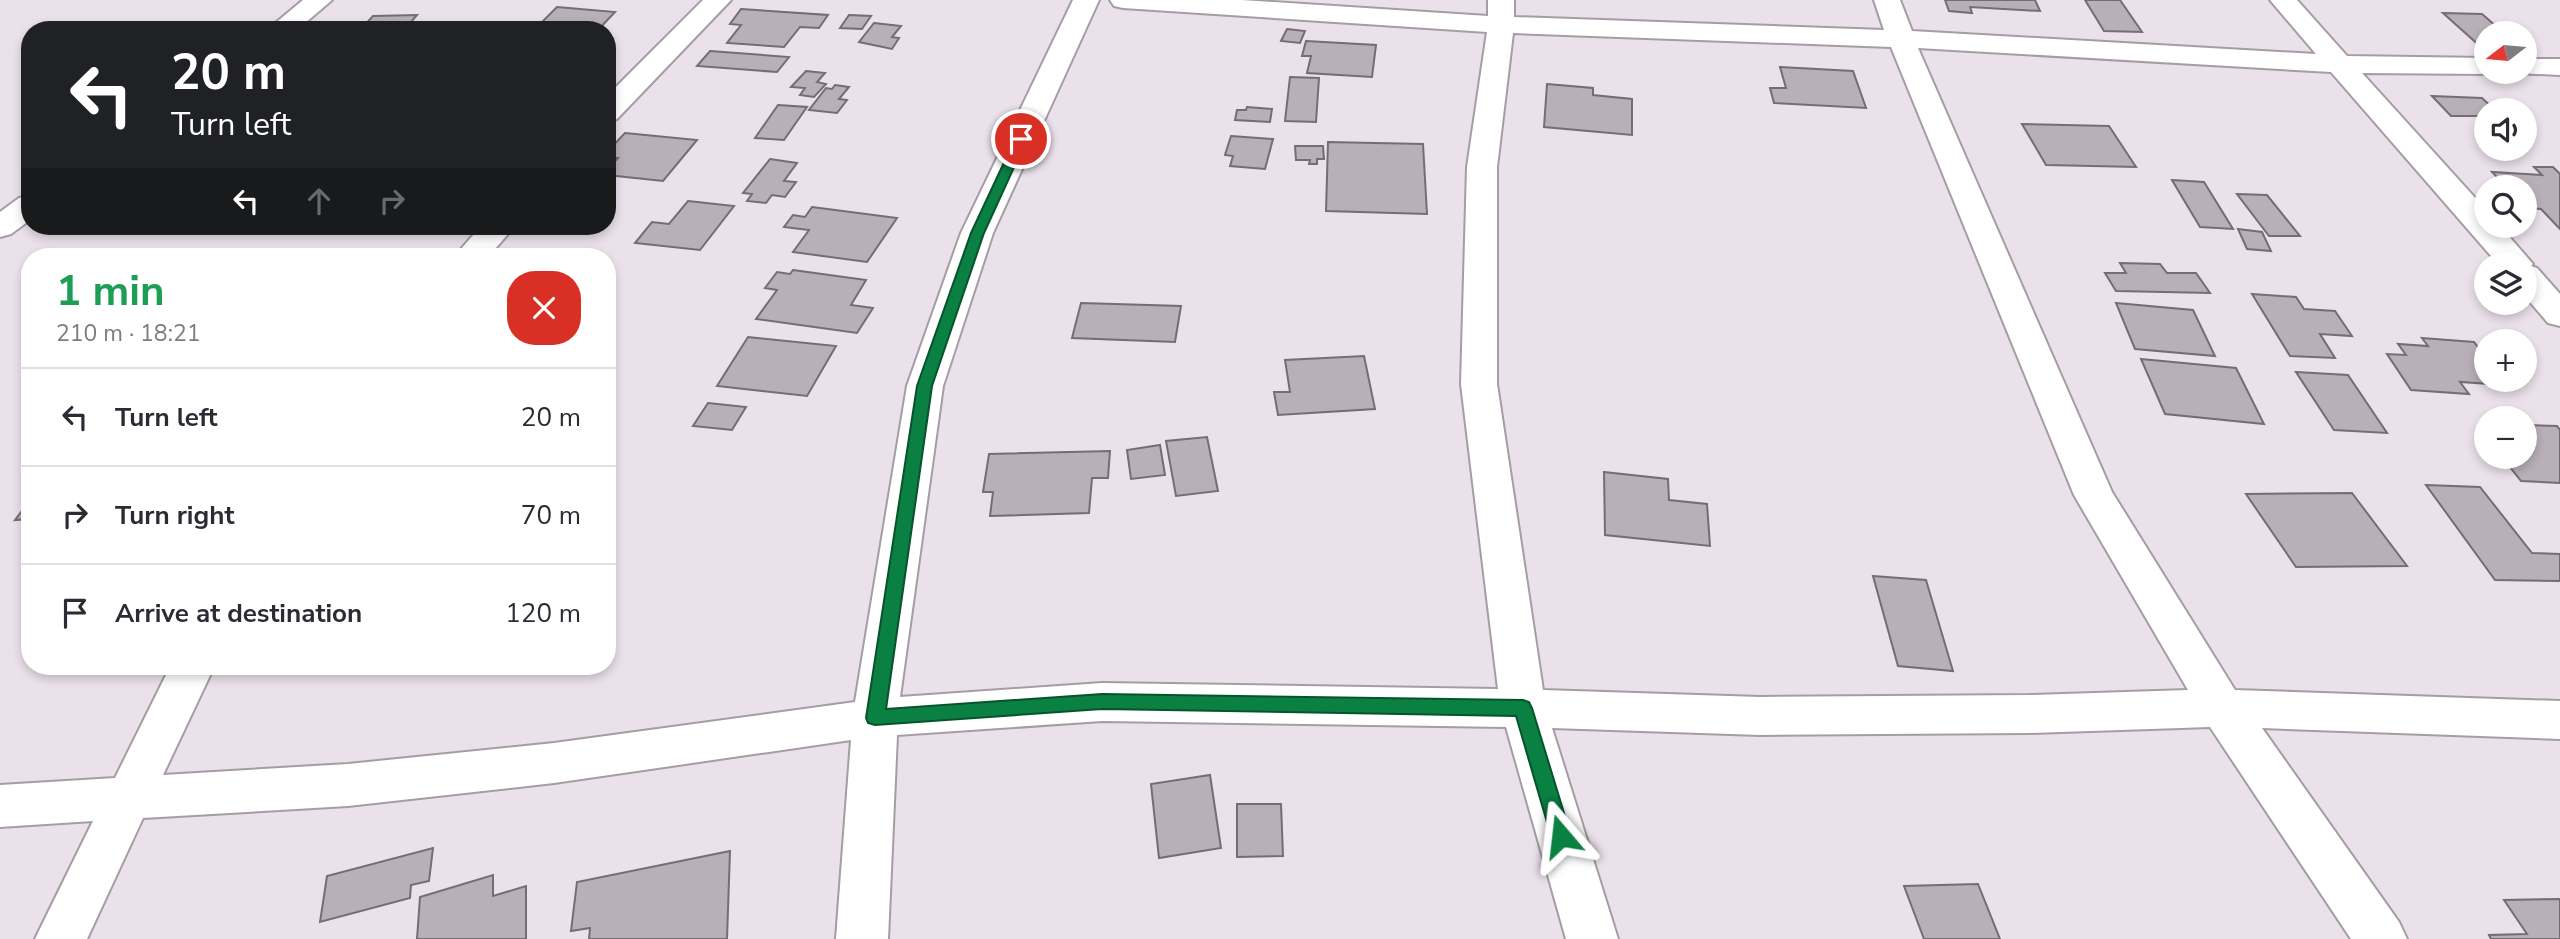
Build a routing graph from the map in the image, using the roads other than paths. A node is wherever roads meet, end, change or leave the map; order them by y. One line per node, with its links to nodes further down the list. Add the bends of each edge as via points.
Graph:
1 (319, 0): 9 (street)
2 (718, 0): 15 (street)
3 (1086, 0): 26 (street, via 977,233 925,386)
4 (1123, 0): 7 (street)
5 (1886, 0): 10 (street)
6 (2283, 0): 11 (street)
7 (1172, 2): 8 (street)
8 (1501, 12): 10 (street); 24 (street, via 1482,167 1479,384)
9 (292, 21)
10 (1900, 39): 11 (street); 25 (street, via 2094,495)
11 (2342, 64): 12 (street); 20 (street)
12 (2474, 66)
13 (2538, 67): 14 (street)
14 (2560, 67)
15 (616, 104)
16 (21, 212): 17 (street)
17 (0, 227)
18 (491, 235): 19 (street)
19 (478, 248)
20 (2506, 252)
21 (2537, 289): 22 (street)
22 (2560, 315)
23 (188, 675): 28 (street)
24 (1523, 708): 25 (street, via 1760,716); 26 (street, via 1102,702); 32 (street)
25 (2222, 708): 27 (street); 33 (street)
26 (875, 718): 28 (street, via 554,763 348,785); 31 (street)
27 (2560, 720)
28 (126, 800): 29 (street); 30 (street)
29 (0, 806)
30 (61, 939)
31 (862, 939)
32 (1592, 939)
33 (2381, 939)

